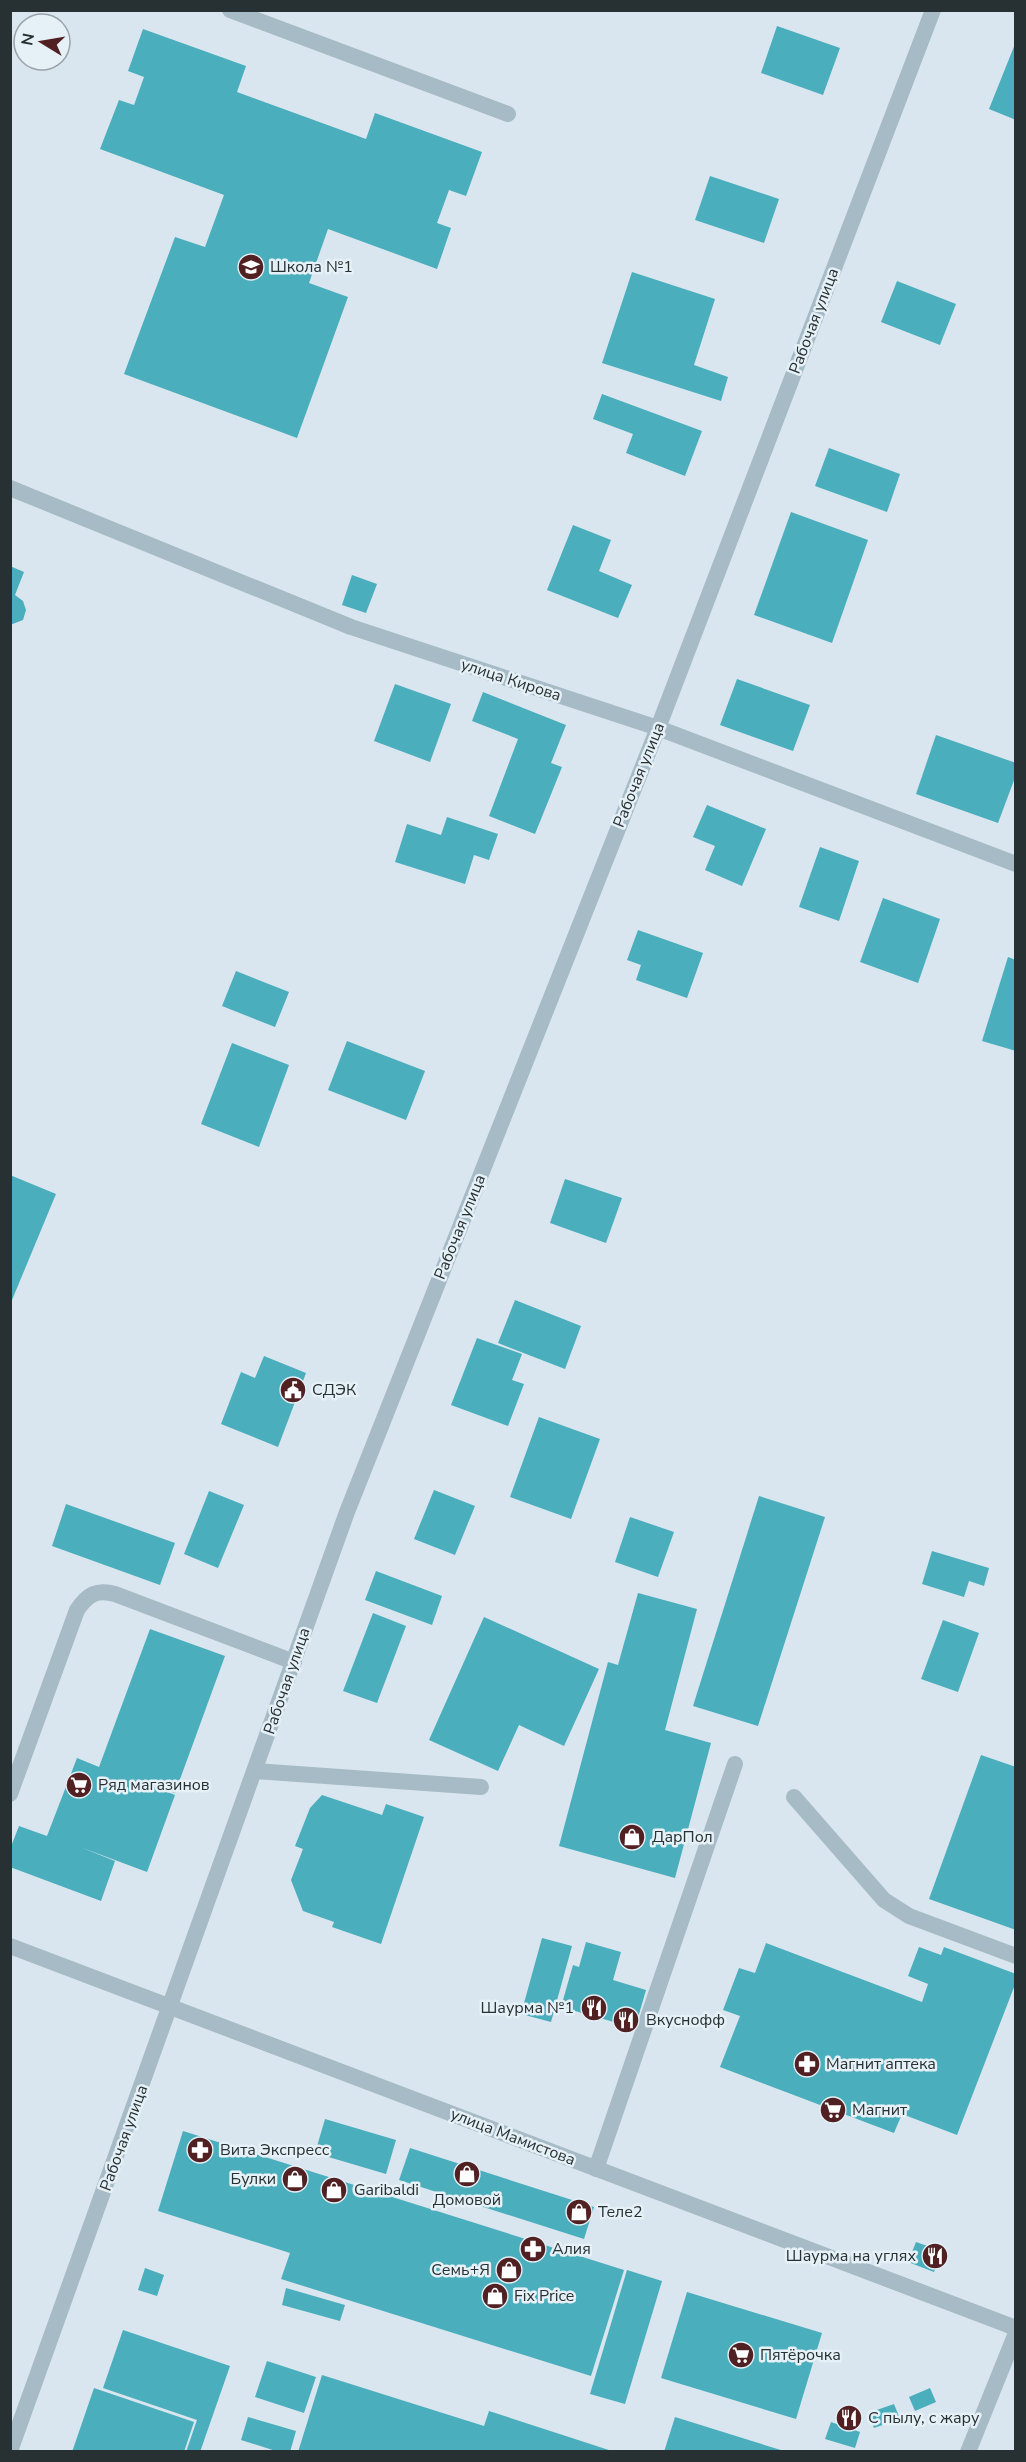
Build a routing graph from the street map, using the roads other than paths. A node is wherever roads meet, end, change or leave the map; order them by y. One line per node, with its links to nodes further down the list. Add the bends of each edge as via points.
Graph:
1 (230, 10): 3 (street)
2 (933, 10): 5 (street, Рабочая улица)
3 (508, 114)
4 (10, 488): 5 (street, улица Кирова, via 351,627)
5 (658, 728): 6 (street, улица Кирова); 7 (street, Рабочая улица, via 347,1512)
6 (1016, 864)
7 (294, 1662): 9 (street, Рабочая улица); 11 (street, via 115,1594 93,1593 77,1610)
8 (735, 1764): 16 (street)
9 (255, 1771): 10 (street); 15 (street, Рабочая улица)
10 (481, 1787)
11 (10, 1794)
12 (794, 1797): 14 (street, via 884,1900 909,1916)
13 (10, 1946): 15 (street, улица Мамистова)
14 (1016, 1956)
15 (171, 2007): 16 (street, улица Мамистова); 18 (street, Рабочая улица)
16 (596, 2169): 17 (street, улица Мамистова)
17 (1016, 2330): 19 (street)
18 (10, 2451)
19 (968, 2451)

